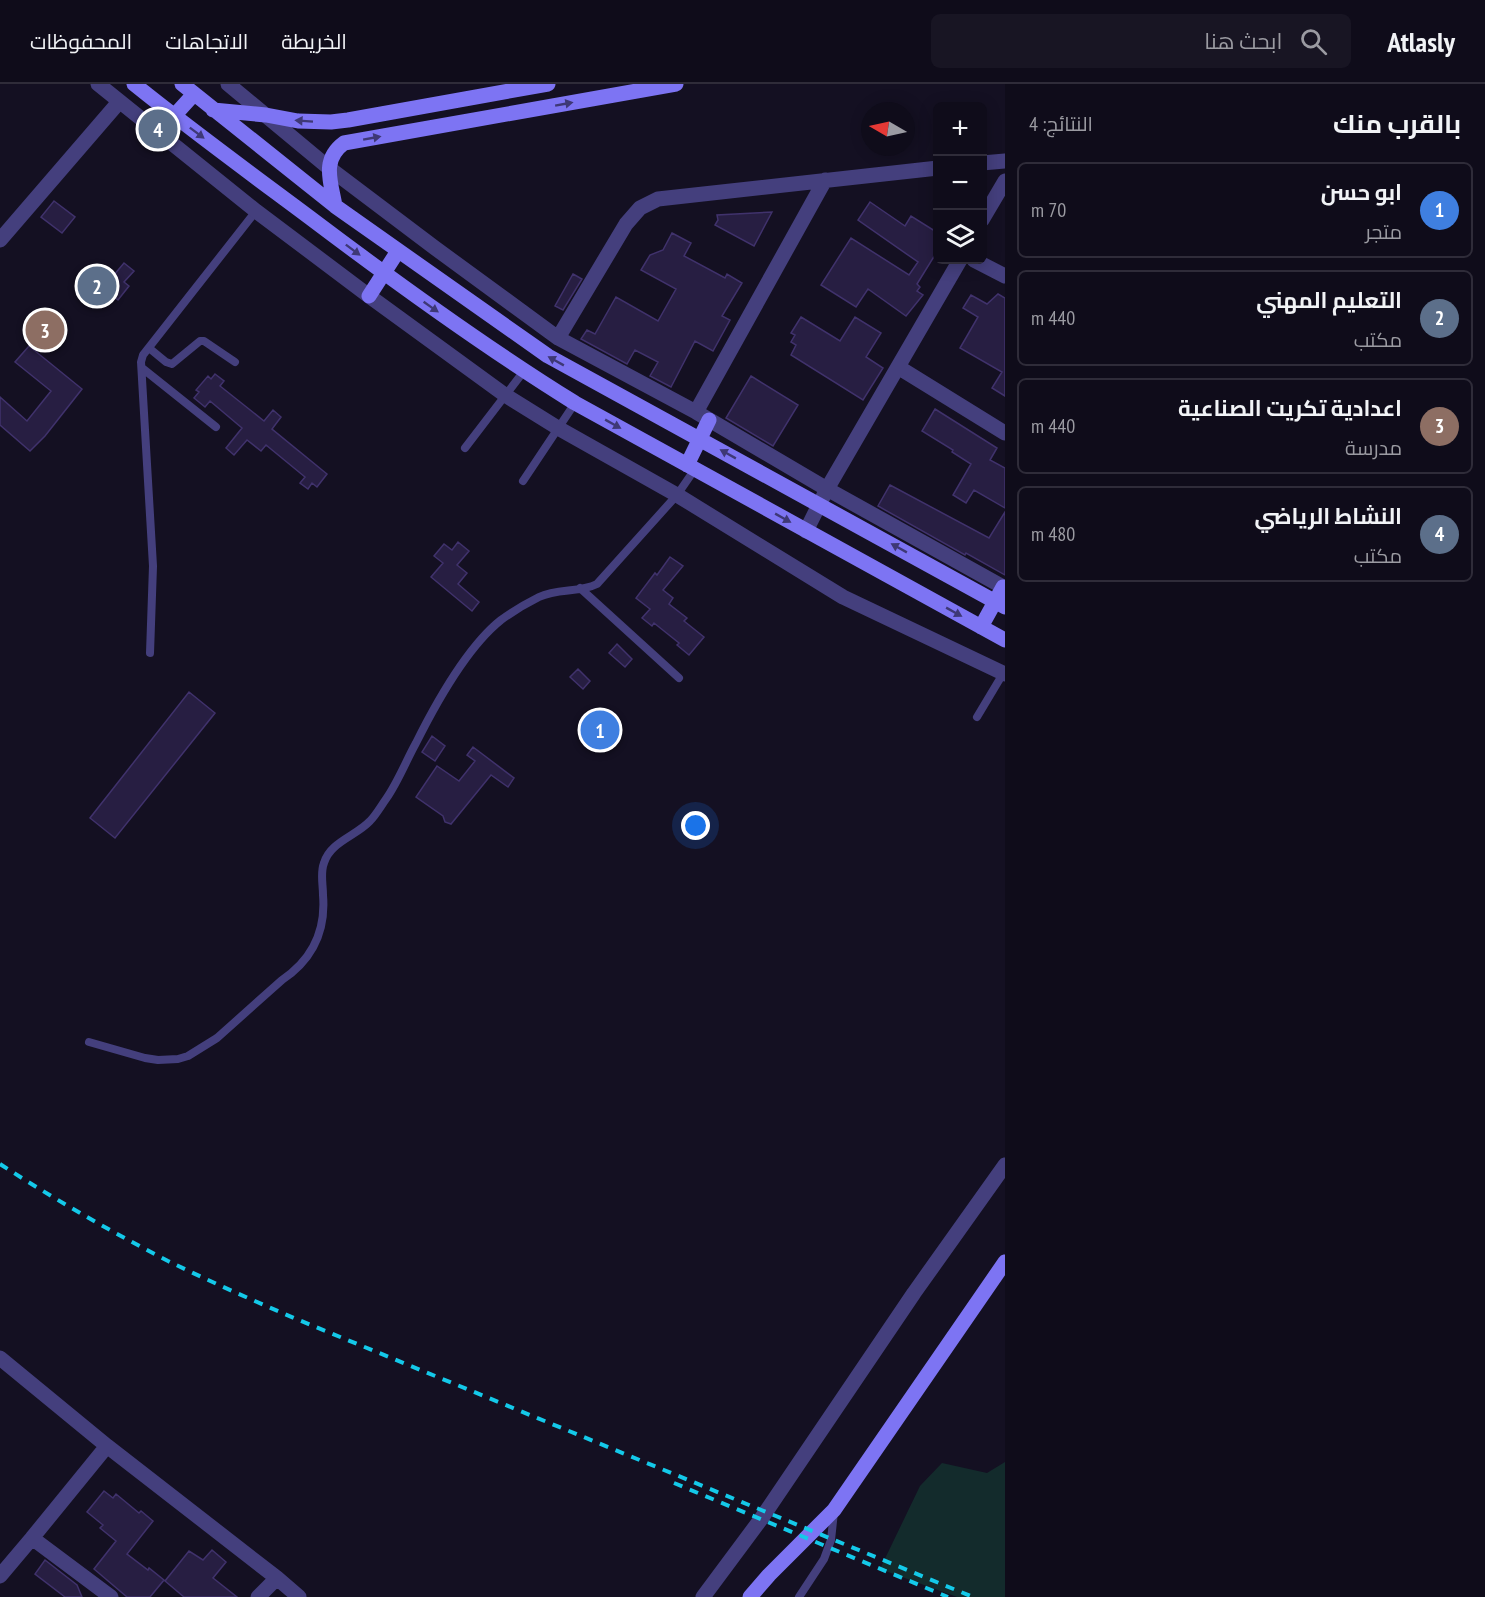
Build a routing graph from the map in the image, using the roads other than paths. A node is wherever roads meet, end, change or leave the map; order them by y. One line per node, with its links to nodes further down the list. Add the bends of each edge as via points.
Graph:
1 (98, 84): 9 (street)
2 (134, 84): 12 (main road)
3 (228, 84): 11 (street)
4 (548, 84): 7 (main road)
5 (676, 84): 13 (main road, one-way to 5)
6 (188, 89): 10 (main road); 12 (main road)
7 (488, 89): 8 (main road)
8 (454, 100): 11 (main road, one-way to 11, via 331,122); 13 (main road)
9 (119, 102): 21 (street); 23 (street)
10 (213, 110): 11 (main road); 20 (main road)
11 (266, 115): 16 (street)
12 (174, 116): 27 (main road, one-way to 27)
13 (458, 122): 16 (main road, one-way to 13, via 330,158 344,143)
14 (1005, 161): 15 (street)
15 (987, 163)
16 (329, 168): 20 (main road); 30 (street)
17 (933, 169): 18 (street)
18 (825, 180): 30 (street, via 658,199 640,208 626,224); 38 (street)
19 (1005, 181): 22 (street)
20 (335, 206): 24 (main road)
21 (256, 211): 29 (street); 31 (lane)
22 (987, 212)
23 (0, 240)
24 (398, 250): 27 (main road); 42 (main road, one-way to 24, via 548,356)
25 (958, 264): 33 (street)
26 (982, 264): 28 (street)
27 (384, 273): 29 (main road); 35 (main road, one-way to 35)
28 (1005, 276)
29 (369, 296): 36 (street)
30 (558, 339): 38 (street)
31 (149, 348): 32 (lane, via 172,364 204,341); 34 (lane, via 143,355)
32 (235, 362)
33 (898, 367): 41 (street); 46 (street)
34 (142, 368): 39 (lane); 55 (lane, via 153,566)
35 (524, 371): 36 (lane); 37 (main road)
36 (506, 395): 40 (street); 43 (lane)
37 (575, 403): 40 (lane); 44 (main road, one-way to 44)
38 (703, 416): 42 (main road); 46 (street)
39 (216, 426)
40 (558, 428): 45 (lane); 47 (street)
41 (1005, 433)
42 (700, 439): 44 (main road); 48 (main road, one-way to 42)
43 (465, 448)
44 (691, 467): 47 (lane); 49 (main road, one-way to 49)
45 (523, 481)
46 (827, 489): 48 (street); 50 (street)
47 (677, 495): 51 (lane, via 597,584); 56 (street, via 843,597)
48 (819, 504): 49 (street); 52 (main road, one-way to 48)
49 (806, 531): 53 (main road, one-way to 53)
50 (1004, 587): 52 (main road)
51 (580, 588): 57 (lane); 59 (lane, via 538,598 501,620 477,643 370,821 327,855 322,873 322,927 311,950 292,973 217,1038 188,1056 158,1060)
52 (1000, 604): 53 (main road)
53 (981, 627): 54 (main road)
54 (1005, 640)
55 (150, 653)
56 (1005, 673): 58 (lane)
57 (679, 678)
58 (977, 717)
59 (89, 1042)
60 (1005, 1165): 71 (street)
61 (1005, 1262): 64 (main road)
62 (0, 1358): 63 (street)
63 (107, 1446): 65 (street); 67 (street)
64 (834, 1510): 72 (main road); 73 (lane, via 829,1548)
65 (32, 1538): 66 (street); 68 (street)
66 (0, 1576)
67 (277, 1578): 69 (street); 70 (street)
68 (111, 1597)
69 (258, 1597)
70 (299, 1597)
71 (703, 1597)
72 (750, 1597)
73 (800, 1597)

